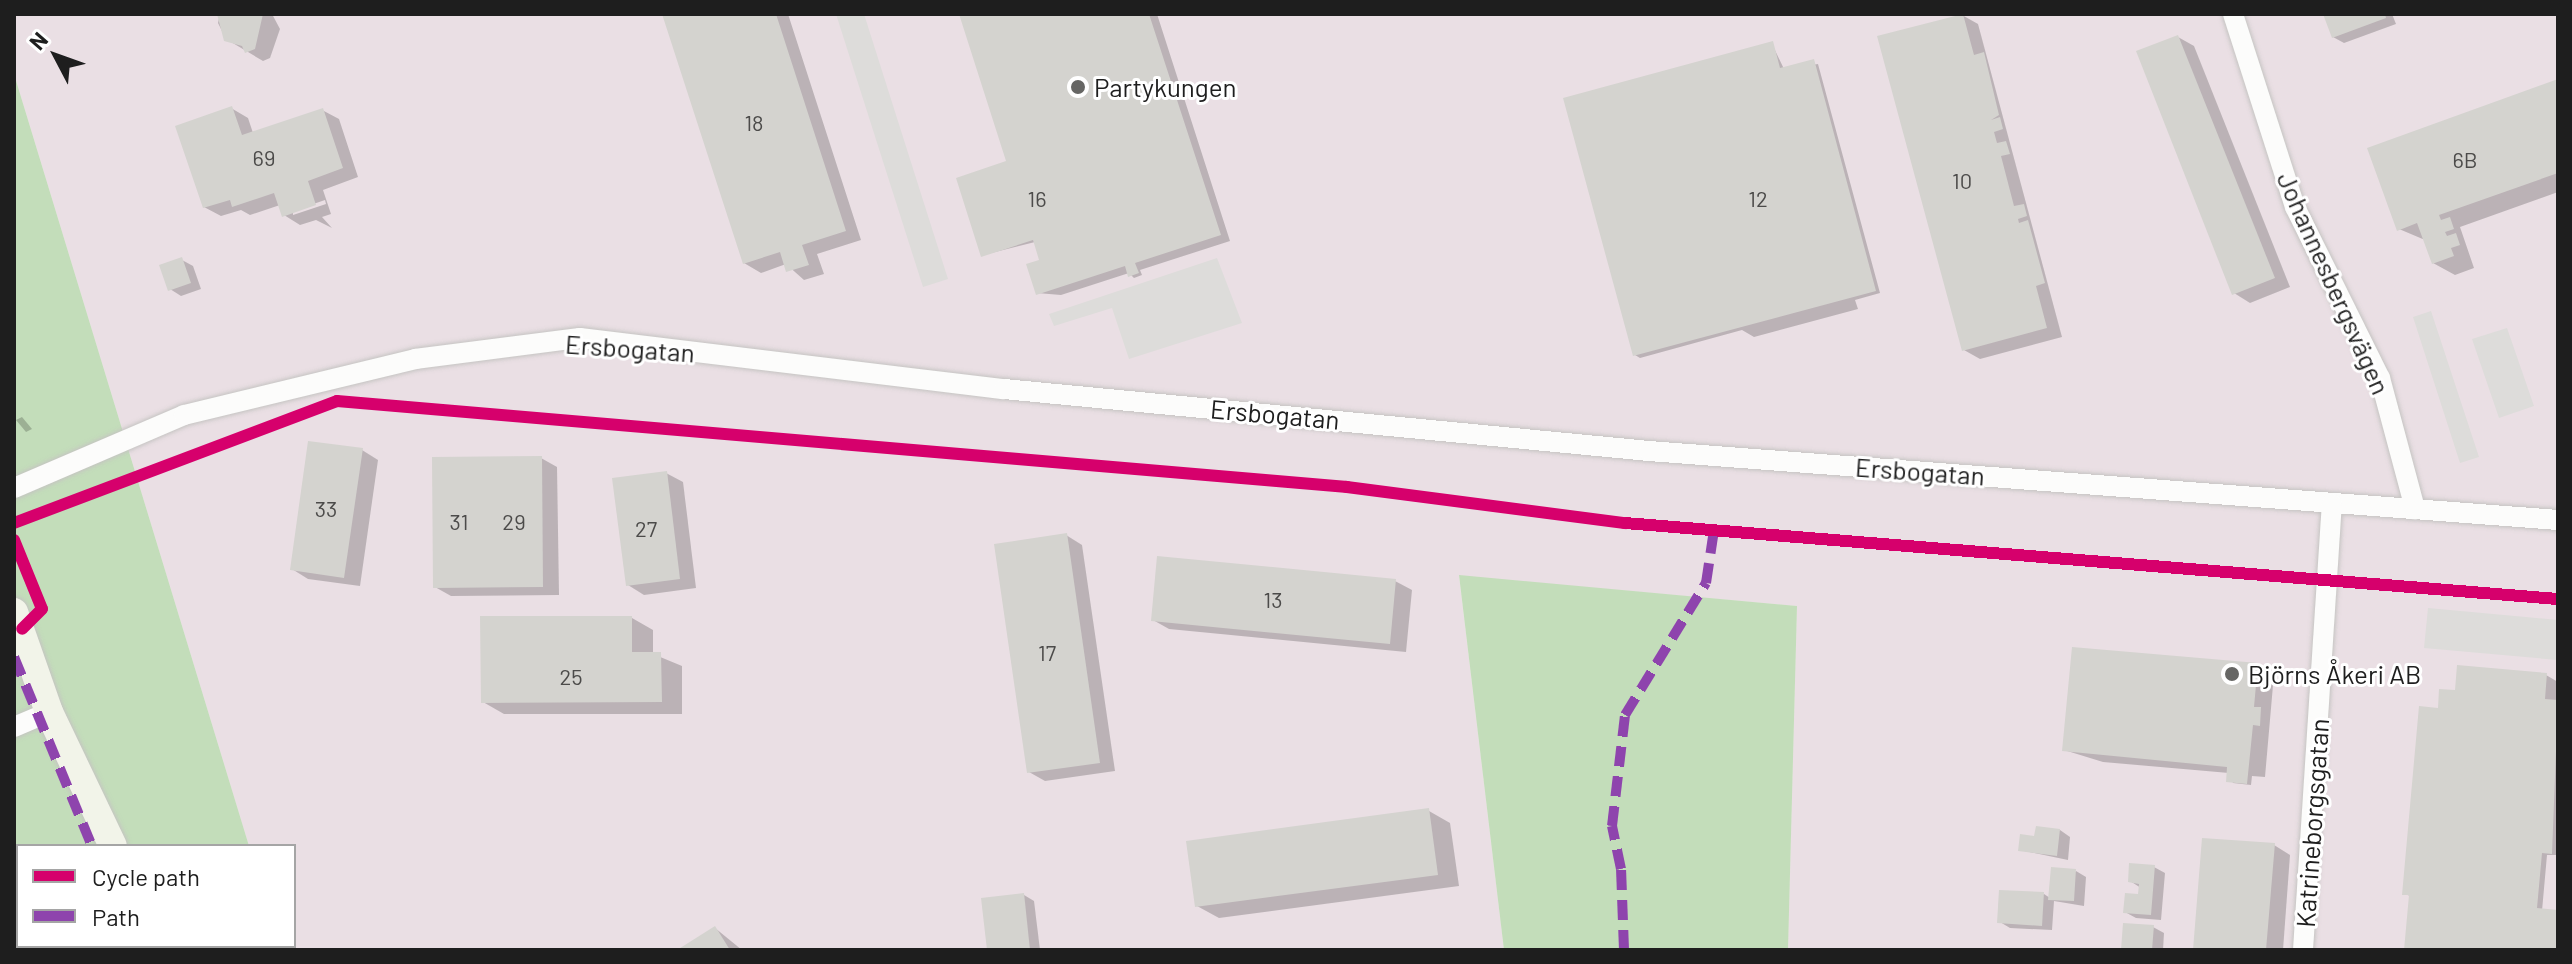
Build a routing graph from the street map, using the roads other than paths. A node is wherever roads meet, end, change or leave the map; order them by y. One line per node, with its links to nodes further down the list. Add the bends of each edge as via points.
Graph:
1 (2233, 14): 4 (street, Johannesbergsvägen, via 2295,207 2380,378)
2 (14, 488): 3 (street, Ersbogatan, via 184,415 415,359 580,338 1004,389 1649,451)
3 (2332, 504): 4 (street, Ersbogatan); 10 (street, Katrineborgsgatan)
4 (2415, 509): 5 (street, Ersbogatan)
5 (2558, 520)
6 (14, 612): 7 (street)
7 (49, 712): 8 (street); 9 (street)
8 (14, 727)
9 (112, 844)
10 (2303, 950)

